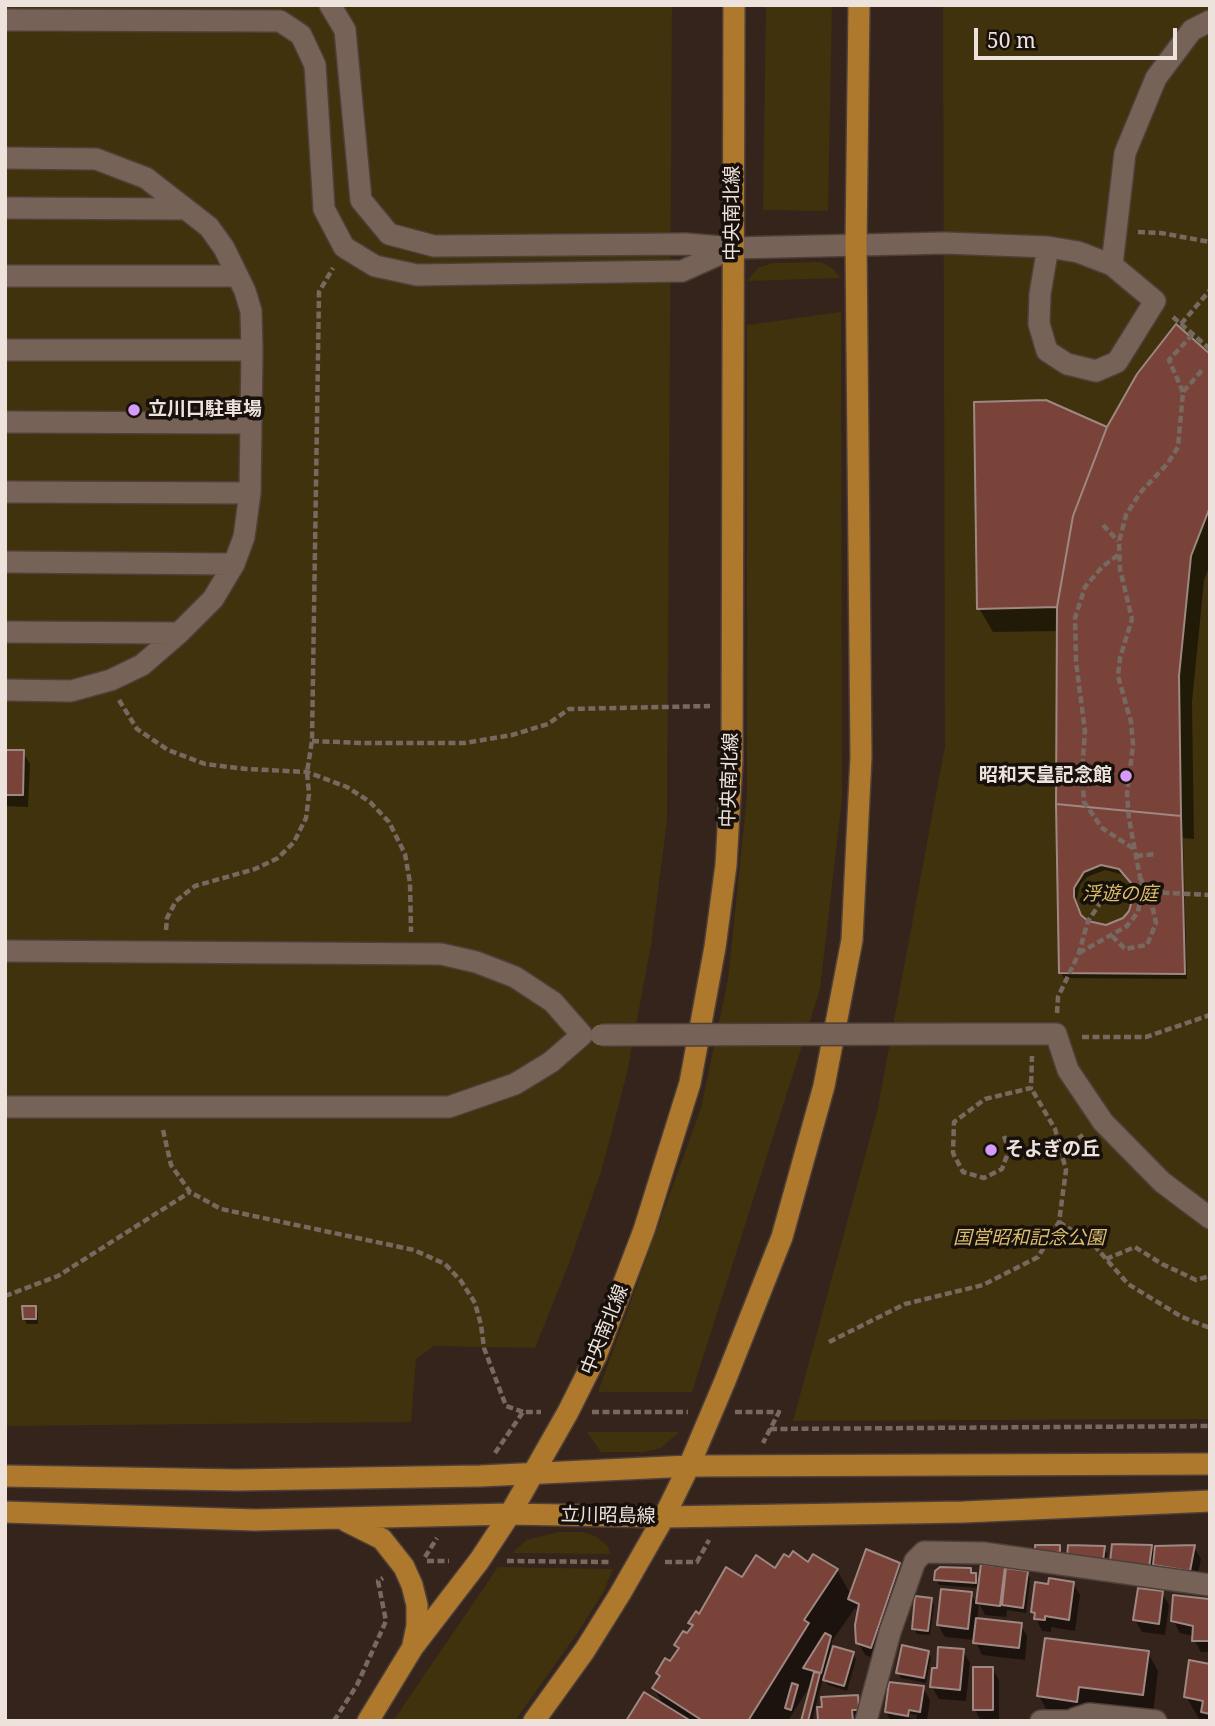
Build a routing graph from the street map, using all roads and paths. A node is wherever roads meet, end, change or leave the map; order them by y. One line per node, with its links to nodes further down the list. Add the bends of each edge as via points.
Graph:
1 (330, 5): 14 (street, via 345,30 361,200 389,234 434,246 686,244)
2 (734, 5): 14 (main road, 中央南北線)
3 (859, 5): 11 (main road)
4 (5, 20): 12 (street, via 280,21 301,36 315,65 324,209)
5 (1210, 21): 9 (street, via 1192,30 1156,78 1125,153)
6 (5, 158): 8 (street, via 96,159 146,178)
7 (5, 208): 8 (street)
8 (186, 209): 17 (street, via 209,227)
9 (1116, 231): 10 (path); 15 (street)
10 (1210, 242)
11 (856, 245): 13 (street); 14 (street); 73 (main road, via 861,757 852,940 824,1086 782,1237)
12 (344, 247): 14 (street, via 375,266 417,275 682,271); 41 (path, via 319,292)
13 (1048, 247): 15 (street, via 1078,251); 19 (street, via 1039,324 1047,351 1067,364 1096,371 1117,362)
14 (733, 248): 40 (main road, 中央南北線)
15 (1112, 265): 19 (street)
16 (5, 276): 17 (street)
17 (236, 276): 24 (street, via 251,311)
18 (1210, 290): 20 (path)
19 (1154, 301): 20 (path)
20 (1181, 324): 21 (path)
21 (1193, 334): 22 (path); 26 (path, via 1169,360)
22 (1210, 349)
23 (5, 350): 24 (street)
24 (252, 350): 28 (street)
25 (1202, 369): 26 (path)
26 (1183, 392): 32 (path, via 1178,447 1126,515)
27 (5, 422): 28 (street)
28 (250, 423): 30 (street)
29 (5, 492): 30 (street)
30 (250, 493): 35 (street, via 244,537)
31 (1103, 526): 32 (path)
32 (1119, 542): 33 (path)
33 (1118, 555): 43 (path, via 1132,619 1118,676 1131,722 1127,794); 43 (path, via 1085,587 1075,618 1085,731 1082,772 1084,802 1102,828)
34 (5, 562): 35 (street)
35 (234, 564): 37 (street, via 213,599)
36 (5, 632): 37 (street)
37 (179, 633): 38 (street, via 142,665)
38 (111, 680): 39 (street, via 71,691); 42 (path, via 137,729 168,750 205,764)
39 (5, 690)
40 (732, 706): 41 (path, via 569,709 548,723 512,735 466,743); 74 (main road, 中央南北線, via 726,865 690,1083 644,1230 596,1356)
41 (312, 741): 42 (path)
42 (307, 772): 49 (path, via 306,818 294,842 278,858 195,886 176,901 167,918); 50 (path, via 347,787 389,822 405,854)
43 (1135, 853): 44 (path); 45 (path)
44 (1156, 854)
45 (1140, 877): 47 (path, via 1138,912); 47 (path, via 1156,923 1147,945 1125,949)
46 (1210, 895): 51 (path, via 1109,890 1088,921)
47 (1112, 936): 51 (path)
48 (5, 951): 49 (street)
49 (165, 952): 50 (street)
50 (412, 953): 55 (street, via 476,962 514,977)
51 (1079, 953): 52 (path)
52 (1068, 973)
53 (1210, 1014): 56 (path, via 1146,1037)
54 (1032, 1034): 55 (street, bridge); 57 (path); 62 (street, via 1056,1034 1068,1070 1103,1122 1162,1182)
55 (591, 1035): 59 (street, via 514,1084 449,1107)
56 (1082, 1037)
57 (1031, 1088): 60 (path, via 985,1100 954,1122 953,1153 963,1172 984,1178 1002,1169 1009,1150); 63 (path, via 1055,1129 1066,1170)
58 (5, 1107): 59 (street)
59 (161, 1108): 61 (path, via 171,1165)
60 (1004, 1136)
61 (190, 1192): 66 (path, via 58,1276); 69 (path, via 221,1209 414,1250 444,1264 475,1303 484,1348 506,1406)
62 (1210, 1218)
63 (1059, 1222): 64 (path, via 1093,1244); 68 (path, via 1038,1257 983,1285 905,1304)
64 (1106, 1259): 65 (path, via 1135,1247 1196,1280); 67 (path, via 1128,1284 1182,1317)
65 (1210, 1276)
66 (5, 1296)
67 (1210, 1328)
68 (829, 1342)
69 (523, 1412)
70 (1210, 1426): 71 (path)
71 (770, 1429)
72 (1210, 1464): 73 (main road)
73 (689, 1466): 74 (main road); 79 (main road)
74 (534, 1474): 75 (main road, via 238,1480); 78 (main road, 中央南北線)
75 (5, 1476)
76 (1210, 1501): 79 (main road, 立川昭島線, via 977,1512)
77 (5, 1512): 80 (main road, 立川昭島線)
78 (510, 1514): 79 (main road, 立川昭島線); 80 (main road, 立川昭島線); 83 (main road, 中央南北線)
79 (664, 1517): 87 (main road, via 606,1616)
80 (338, 1518): 81 (main road, via 382,1539)
81 (404, 1567): 83 (main road, via 417,1605); 85 (path, via 377,1581 386,1621 357,1685)
82 (1210, 1585): 88 (street, via 984,1553 924,1552 915,1561 890,1632)
83 (413, 1647): 86 (main road, 中央南北線)
84 (1074, 1720): 89 (street); 90 (street, via 1089,1714)
85 (334, 1721)
86 (368, 1721)
87 (534, 1721)
88 (866, 1721)
89 (1041, 1721)
90 (1156, 1721)

